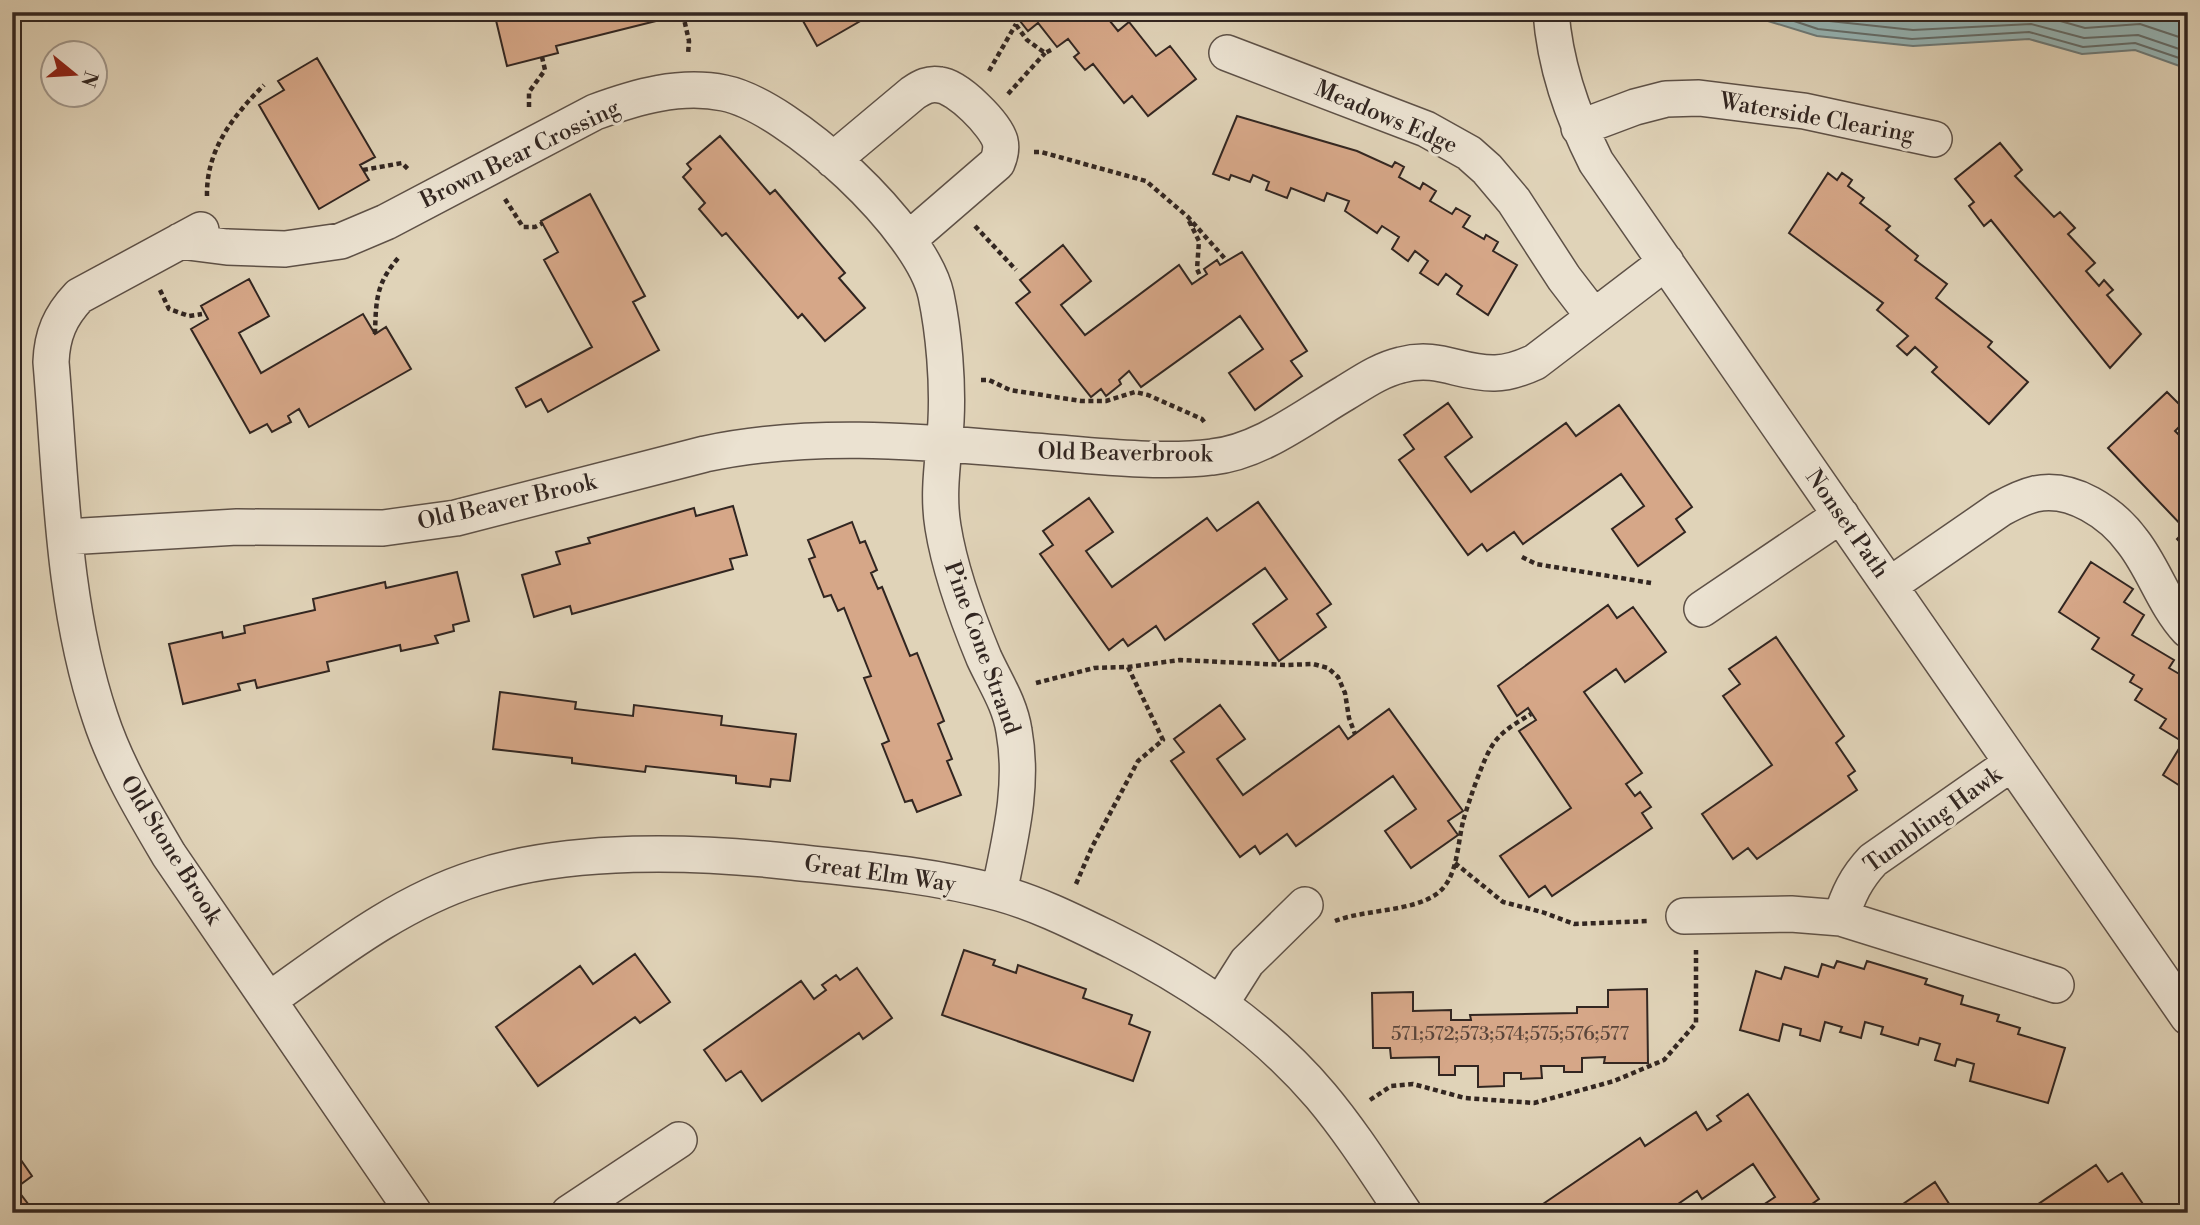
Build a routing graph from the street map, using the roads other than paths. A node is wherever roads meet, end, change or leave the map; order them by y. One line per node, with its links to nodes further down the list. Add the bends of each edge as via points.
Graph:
1 (1551, 12): 3 (street, Nonset Path, via 1557,59)
2 (1227, 53): 9 (street, Meadows Edge, via 1426,129 1469,153 1507,193)
3 (1579, 128): 4 (street, Waterside Clearing, via 1666,99 1699,98 1804,111); 8 (street, Nonset Path, via 1596,162)
4 (1934, 139)
5 (833, 160): 6 (street, Brown Bear Crossing, via 782,118 752,103 725,93 663,92 595,112 362,233 317,246 285,249 227,247); 7 (street, Brown Bear Crossing); 7 (street, via 927,85 954,90 976,110 1000,140 998,163)
6 (194, 234): 12 (street, Old Stone Brook, via 79,296 58,324 51,362)
7 (909, 239): 10 (street, Brown Bear Crossing, via 936,292 945,380)
8 (1666, 262): 9 (street, Old Beaverbrook); 11 (street, Nonset Path)
9 (1594, 317): 10 (street, Old Beaverbrook, via 1518,370 1495,373 1424,360 1399,365 1375,374 1265,440 1220,456 1103,457)
10 (944, 445): 12 (street, Old Beaver Brook, via 828,441 743,446 456,518 383,528 237,527); 17 (street, Pine Cone Strand, via 940,499 948,555 1014,728 1018,782)
11 (1841, 515): 13 (street, Nonset Path); 14 (street)
12 (66, 537): 22 (street, Old Stone Brook, via 83,660 100,719 120,765 169,855)
13 (1890, 585): 15 (street, via 2000,509 2036,494 2058,493 2078,499 2117,523 2134,542); 16 (street, Nonset Path)
14 (1702, 608)
15 (2188, 630)
16 (2012, 763): 20 (street, Tumbling Hawk, via 1872,860 1858,876); 24 (street, Nonset Path)
17 (999, 893): 22 (street, Great Elm Way, via 852,868 740,856 667,854 552,862 478,877 438,892 397,912); 23 (street, Great Elm Way, via 1040,906 1164,967)
18 (1305, 905): 23 (street, via 1247,962)
19 (1684, 916): 20 (street)
20 (1840, 918): 21 (street)
21 (2056, 985)
22 (269, 1000): 26 (street, Old Stone Brook)
23 (1221, 1003): 28 (street, Great Elm Way, via 1288,1061 1340,1121)
24 (2188, 1017)
25 (679, 1140): 27 (street)
26 (414, 1213)
27 (569, 1213)
28 (1404, 1213)

